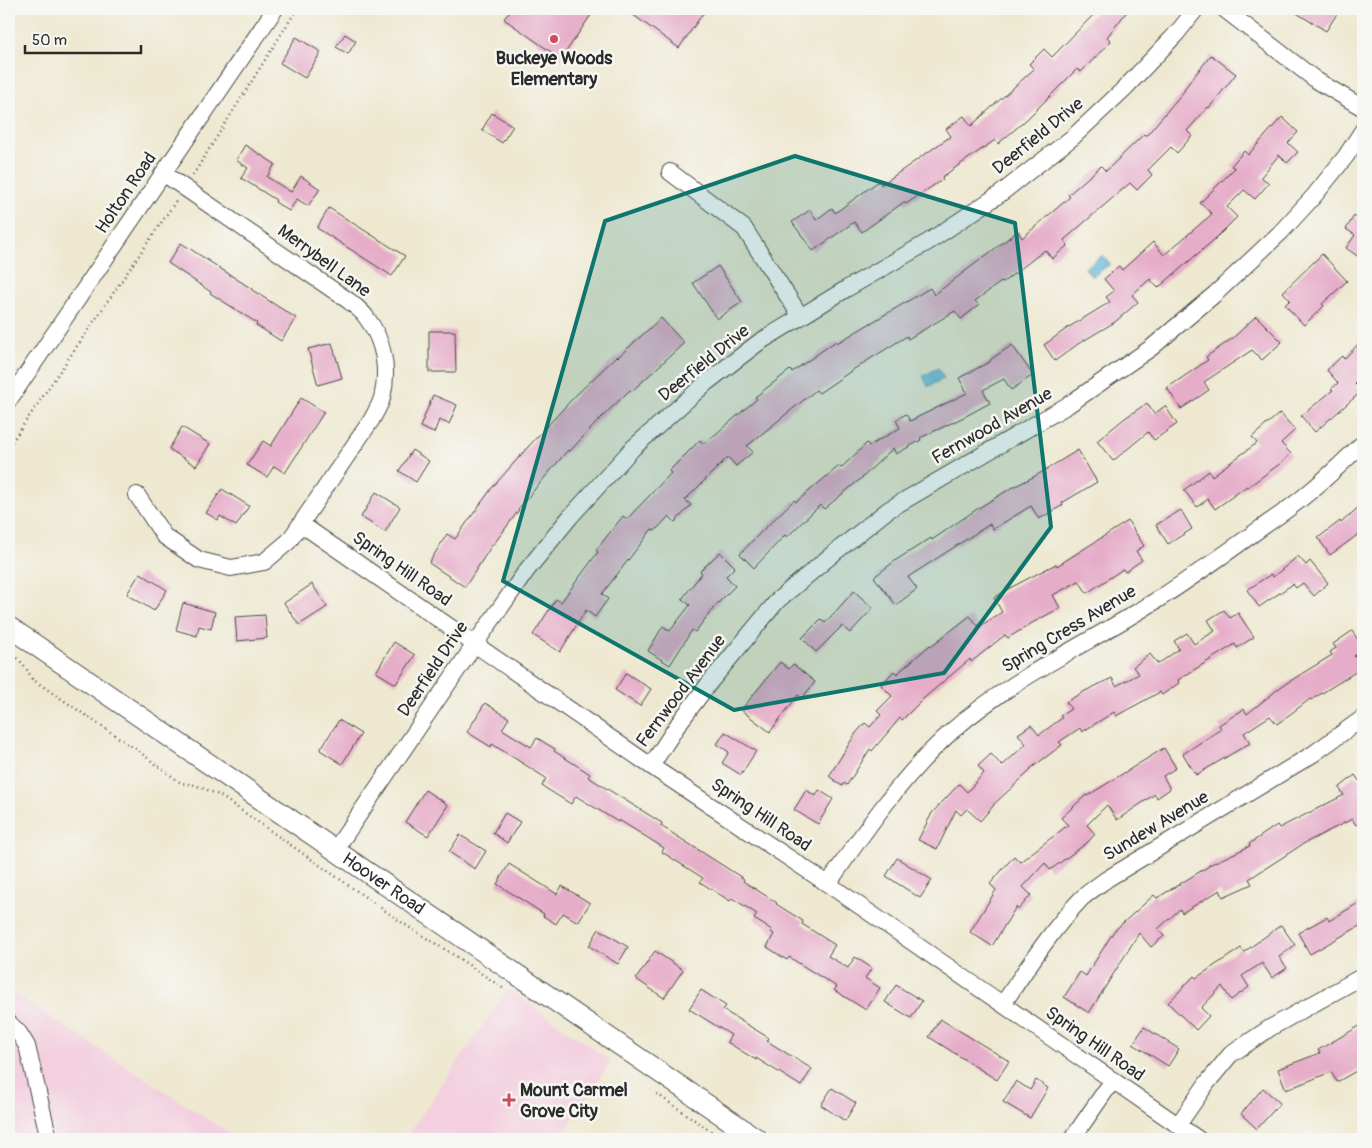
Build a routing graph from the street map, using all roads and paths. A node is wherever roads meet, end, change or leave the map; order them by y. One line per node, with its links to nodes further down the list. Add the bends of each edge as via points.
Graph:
1 (275, 9): 8 (street, Holton Road)
2 (297, 9): 9 (path)
3 (1196, 9): 10 (street, Deerfield Drive, via 1124,89 1073,137 1000,194 928,242)
4 (1224, 9): 5 (street, via 1316,80)
5 (1363, 108)
6 (1363, 130): 20 (street, Fernwood Avenue, via 1314,196 1280,232 1215,294 1151,348 1068,405 888,510 778,600 710,682)
7 (670, 172): 10 (street, via 744,228)
8 (163, 173): 9 (street, Merrybell Lane); 11 (street, Holton Road)
9 (185, 188): 13 (path); 15 (street, Merrybell Lane, via 349,301 366,316 382,348 386,378 381,400 372,419)
10 (801, 317): 17 (street, Deerfield Drive, via 758,343 706,383 633,448 527,570)
11 (9, 400)
12 (1363, 443): 22 (street, Spring Cress Avenue, via 1307,494 1236,547 1150,604 1028,674 952,731 899,786)
13 (9, 446)
14 (137, 495): 15 (street, Merrybell Lane, via 164,536 199,560 231,568 264,562 289,541)
15 (301, 524): 17 (street, Spring Hill Road)
16 (9, 627): 21 (main road, Hoover Road)
17 (475, 644): 20 (street, Spring Hill Road); 21 (street, Deerfield Drive)
18 (9, 652): 24 (path, via 20,660 32,678 181,783 195,784 219,795)
19 (1363, 718): 25 (street, Sundew Avenue, via 1313,754 1107,879 1083,897 1030,963)
20 (651, 766): 22 (street, Spring Hill Road)
21 (335, 850): 32 (main road, Hoover Road)
22 (828, 884): 25 (street, Spring Hill Road)
23 (1363, 976): 29 (street, via 1270,1028 1230,1056 1206,1083)
24 (505, 990)
25 (1003, 1004): 27 (street, Spring Hill Road)
26 (9, 1023): 30 (street, via 27,1046)
27 (1113, 1080): 29 (street, Spring Hill Road); 33 (street)
28 (657, 1094): 31 (path)
29 (1178, 1125): 34 (street, Spring Hill Road)
30 (49, 1139)
31 (722, 1139)
32 (758, 1139)
33 (1072, 1139)
34 (1198, 1139)

